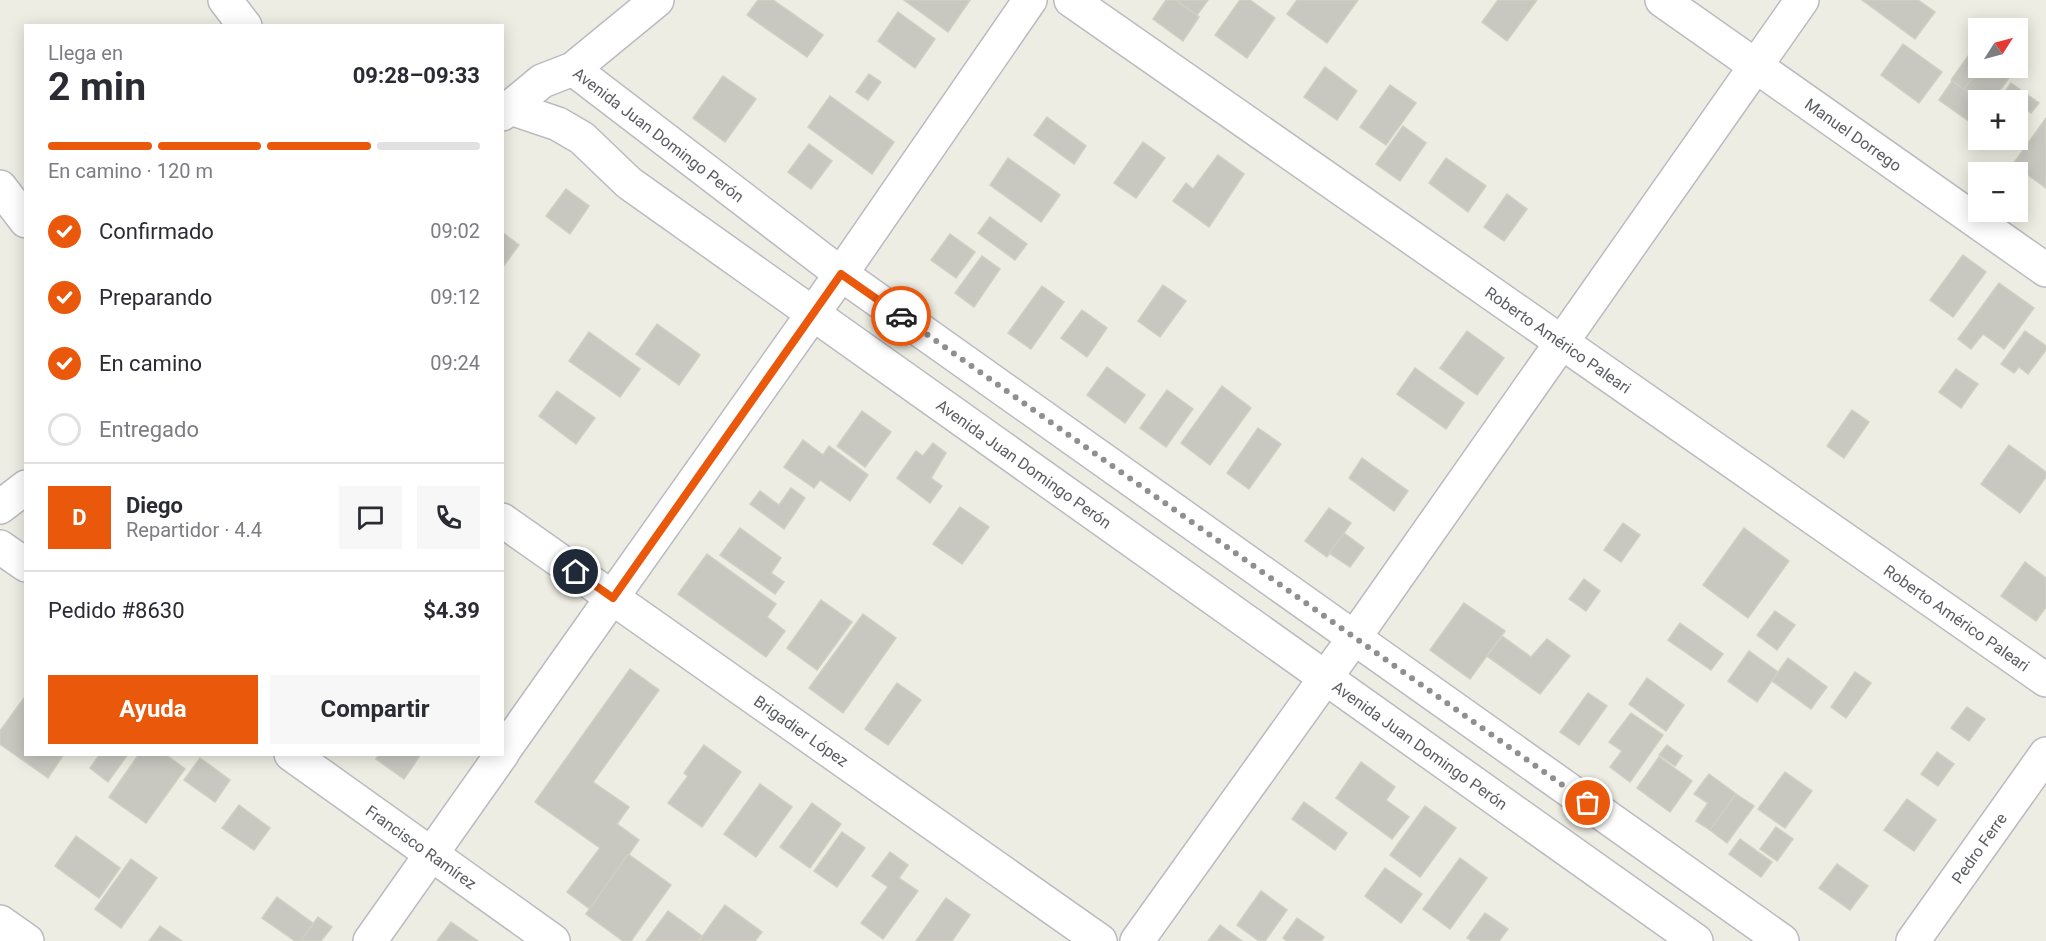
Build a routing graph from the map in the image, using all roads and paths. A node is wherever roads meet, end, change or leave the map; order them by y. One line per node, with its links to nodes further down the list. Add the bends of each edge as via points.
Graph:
1 (225, 0): 7 (street)
2 (657, 0): 9 (street)
3 (1029, 0): 14 (street)
4 (1071, 0): 16 (street, Roberto Américo Paleari)
5 (1662, 0): 8 (street, Manuel Dorrego)
6 (1802, 0): 8 (street)
7 (243, 24)
8 (1756, 65): 13 (street, Manuel Dorrego); 16 (street)
9 (573, 69): 10 (street, Avenida Juan Domingo Perón, via 542,81); 14 (street, Avenida Juan Domingo Perón)
10 (507, 111): 15 (street, Avenida Juan Domingo Perón, via 558,124 582,138 628,183)
11 (0, 187): 12 (street)
12 (24, 218)
13 (2046, 270)
14 (841, 274): 15 (street); 23 (street, Avenida Juan Domingo Perón)
15 (813, 314): 22 (street); 24 (street, Avenida Juan Domingo Perón)
16 (1560, 342): 23 (street); 25 (street, Roberto Américo Paleari)
17 (24, 489): 18 (street)
18 (0, 507)
19 (504, 521): 22 (street, Brigadier López)
20 (0, 547): 21 (street)
21 (24, 564)
22 (613, 598): 26 (street); 35 (street, Brigadier López)
23 (1354, 638): 24 (street); 38 (street, Avenida Juan Domingo Perón)
24 (1325, 678): 36 (street); 37 (street, Avenida Juan Domingo Perón)
25 (2046, 680)
26 (504, 751)
27 (2046, 754): 39 (street, Pedro Ferre)
28 (294, 756): 30 (street, Francisco Ramírez)
29 (501, 756): 30 (street)
30 (431, 854): 33 (street); 34 (street, Francisco Ramírez)
31 (0, 922): 32 (street)
32 (27, 941)
33 (369, 941)
34 (553, 941)
35 (1100, 941)
36 (1137, 941)
37 (1695, 941)
38 (1782, 941)
39 (1913, 941)

